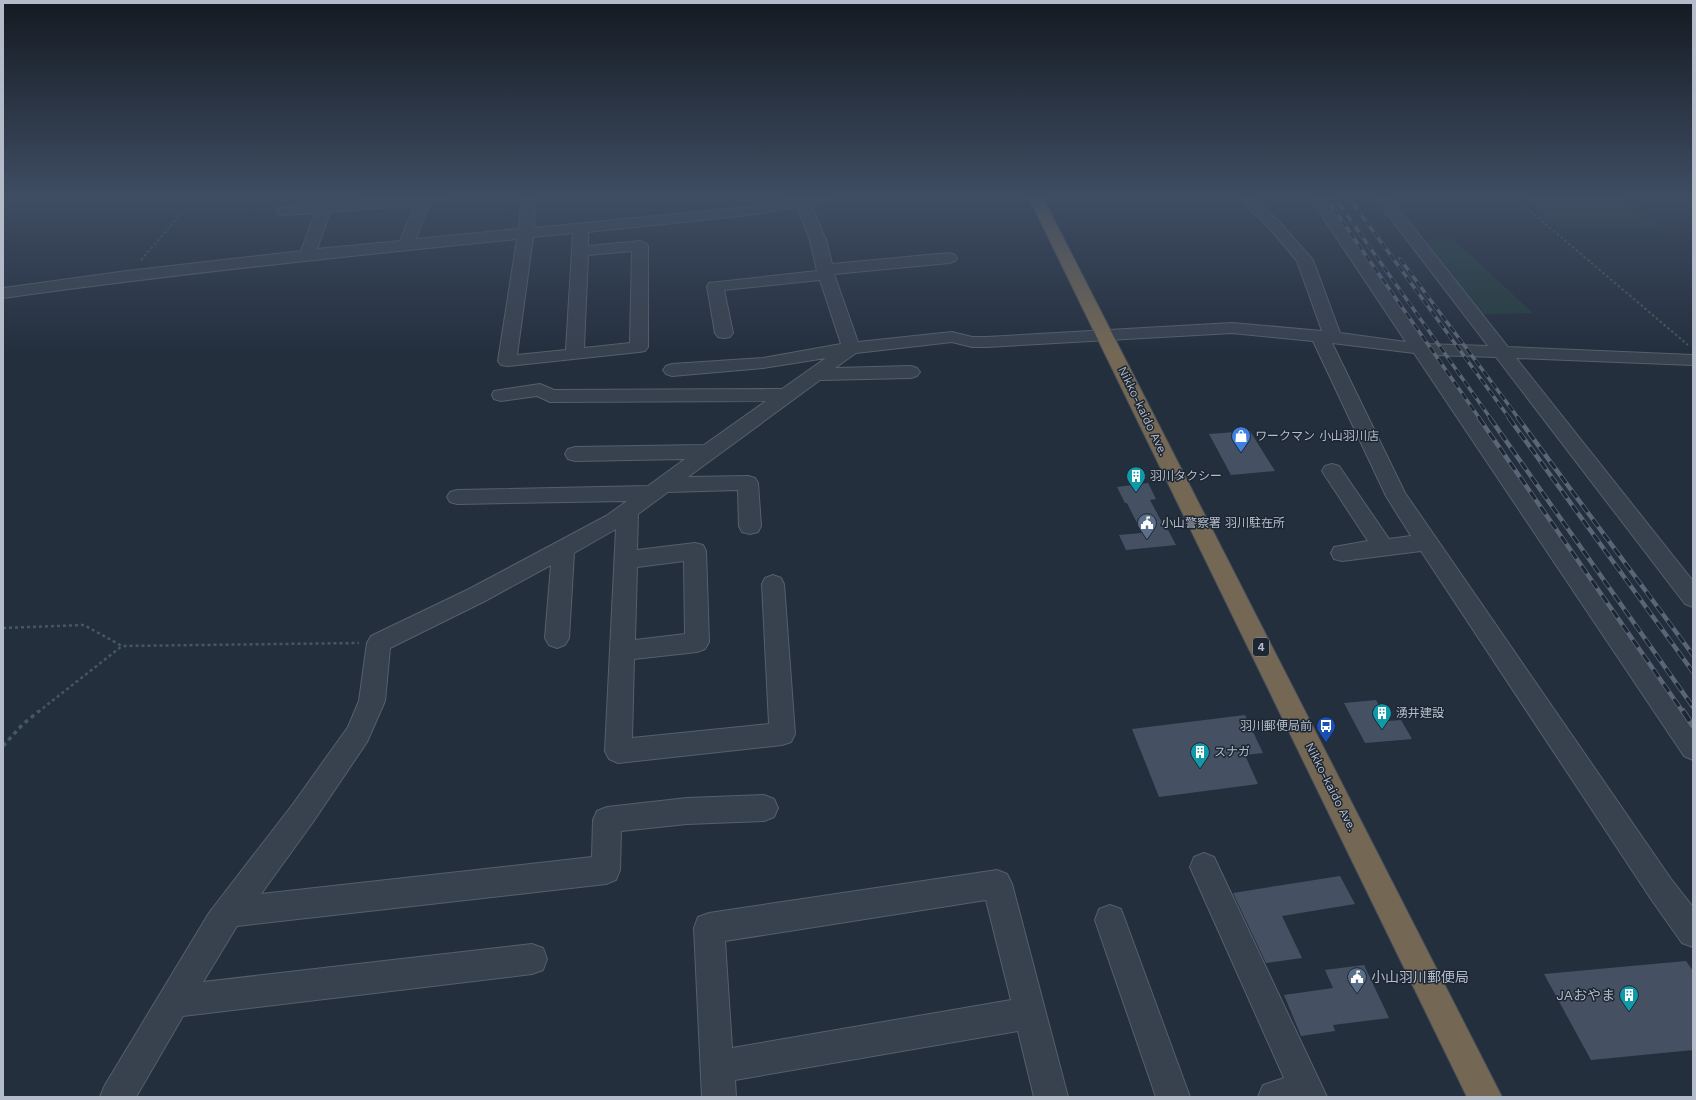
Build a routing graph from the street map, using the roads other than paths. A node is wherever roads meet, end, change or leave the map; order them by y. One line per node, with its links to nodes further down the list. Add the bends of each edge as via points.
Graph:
1 (309, 249): 12 (street)
2 (359, 249): 12 (street)
3 (524, 249): 21 (street, via 507,361)
4 (600, 249): 11 (street)
5 (640, 249): 21 (street, via 639,347)
6 (820, 249): 14 (street)
7 (1062, 249): 17 (highway, Nikko-kaido Ave. / 4)
8 (1295, 249): 18 (street, via 1305,260)
9 (1352, 249): 20 (street)
10 (1421, 249): 22 (street)
11 (580, 251): 21 (street)
12 (307, 255): 15 (street)
13 (949, 258): 14 (street)
14 (825, 272): 16 (street, via 715,286); 19 (street)
15 (3, 293)
16 (724, 333)
17 (1106, 336): 18 (street, via 1212,328); 19 (street, via 987,342 972,342 952,337); 60 (highway, Nikko-kaido Ave. / 4)
18 (1326, 336): 20 (street); 36 (street, via 1396,496)
19 (851, 348): 24 (street, via 763,363); 26 (street)
20 (1421, 349): 22 (street); 45 (street)
21 (575, 354)
22 (1502, 354): 23 (street); 42 (street)
23 (1693, 360)
24 (672, 370)
25 (911, 372): 26 (street)
26 (815, 374): 28 (street)
27 (501, 395): 28 (street, via 540,390 550,396)
28 (788, 395): 29 (street)
29 (709, 452): 30 (street); 32 (street)
30 (575, 454)
31 (1332, 471): 37 (street)
32 (658, 489): 33 (street); 34 (street); 35 (street, via 748,483)
33 (457, 497)
34 (628, 510): 38 (street, via 614,521); 40 (street)
35 (750, 526)
36 (1426, 542): 37 (street); 50 (street, via 1661,889)
37 (1383, 547): 39 (street)
38 (563, 549): 43 (street); 48 (street, via 477,595 379,642 372,701 358,734 303,814)
39 (1342, 553)
40 (626, 560): 44 (street); 44 (street, via 695,551 697,642)
41 (773, 584): 44 (street, via 782,734 618,752)
42 (1693, 598)
43 (557, 638)
44 (622, 651)
45 (1693, 748)
46 (764, 808): 48 (street, via 686,811 607,820 606,870)
47 (1204, 868): 55 (street)
48 (228, 912): 52 (street)
49 (1110, 920): 58 (street)
50 (1693, 932)
51 (532, 959): 52 (street)
52 (173, 1001): 56 (street)
53 (1030, 1013): 54 (street); 54 (street, via 997,884 709,928); 57 (street)
54 (718, 1082)
55 (1308, 1093): 59 (street)
56 (117, 1097)
57 (1051, 1097)
58 (1174, 1097)
59 (1276, 1097)
60 (1485, 1097)

